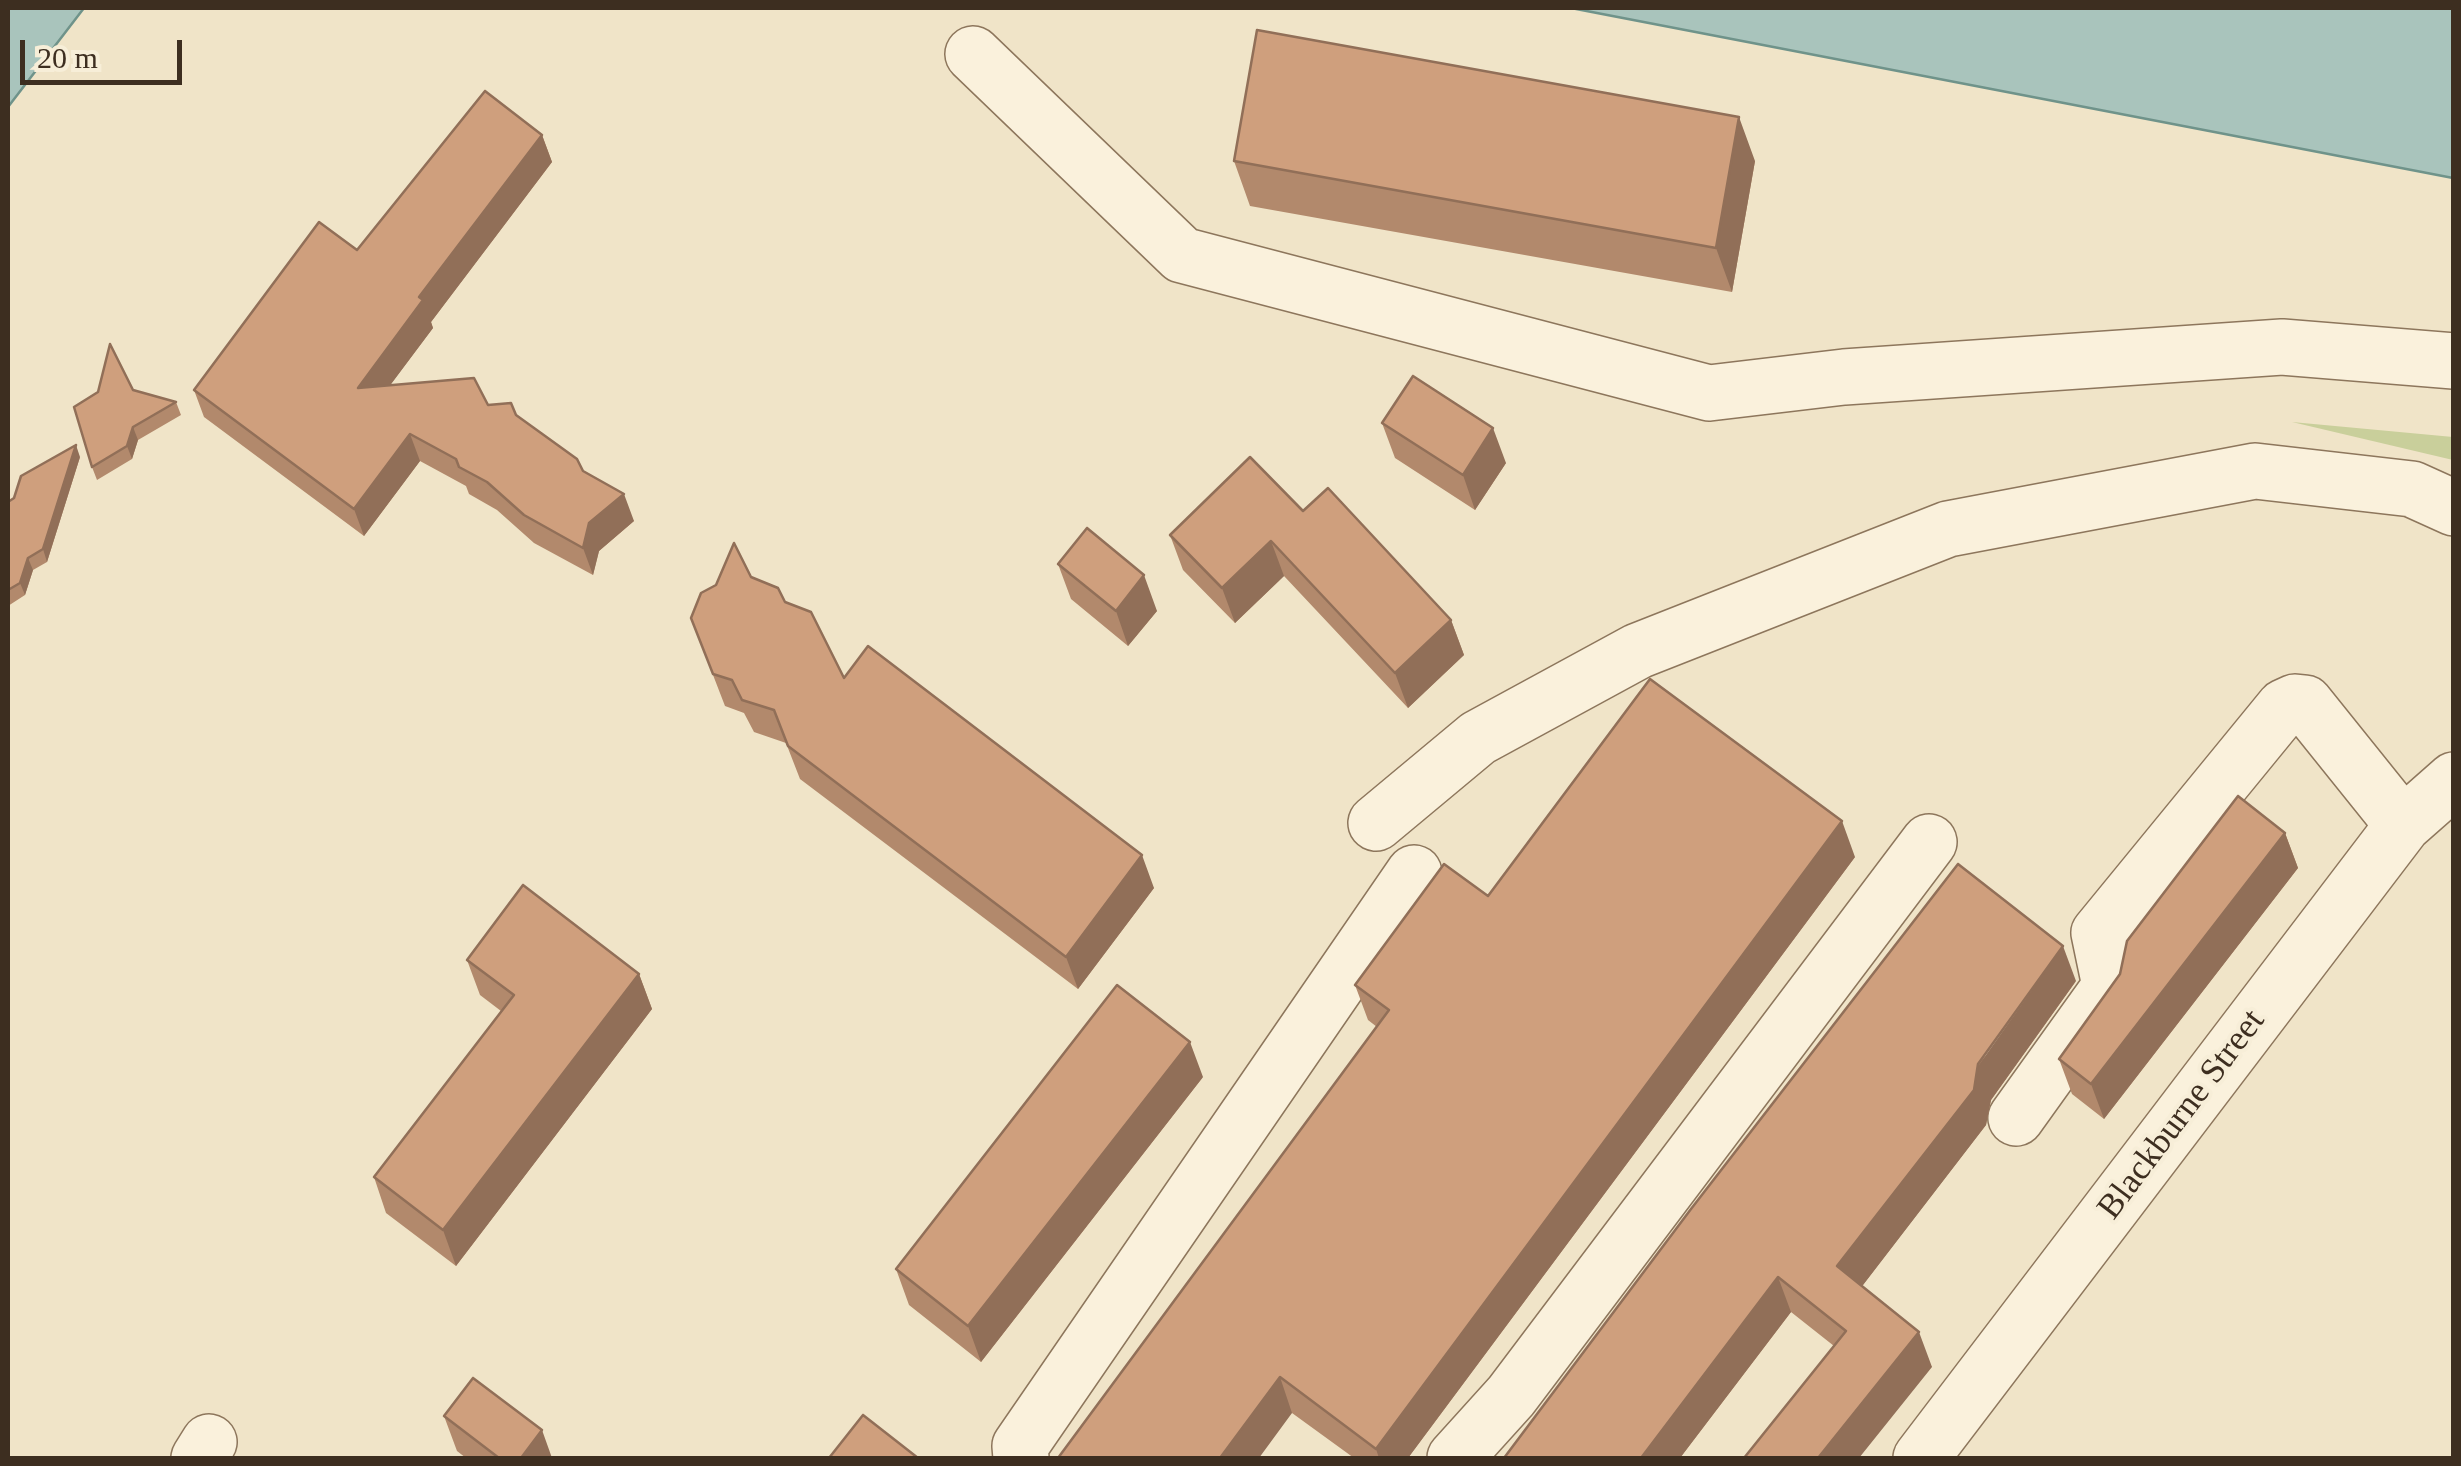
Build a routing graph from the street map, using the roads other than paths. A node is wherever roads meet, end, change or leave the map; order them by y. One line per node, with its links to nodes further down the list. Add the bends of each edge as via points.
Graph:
1 (973, 54): 2 (street, via 1182,255 1710,393 1844,377 2282,347)
2 (2454, 362)
3 (2454, 508): 5 (street, via 2412,489 2255,471 1948,529 1638,650 1478,738)
4 (2454, 780): 6 (street, Blackburne Street)
5 (1376, 823)
6 (2403, 824): 9 (street, via 2305,703 2284,707 2099,933 2107,991); 12 (street, Blackburne Street)
7 (1929, 842): 11 (street, via 1511,1396)
8 (1414, 873): 10 (street, via 1020,1446)
9 (2016, 1118)
10 (1021, 1458)
11 (1454, 1458)
12 (1920, 1458)

